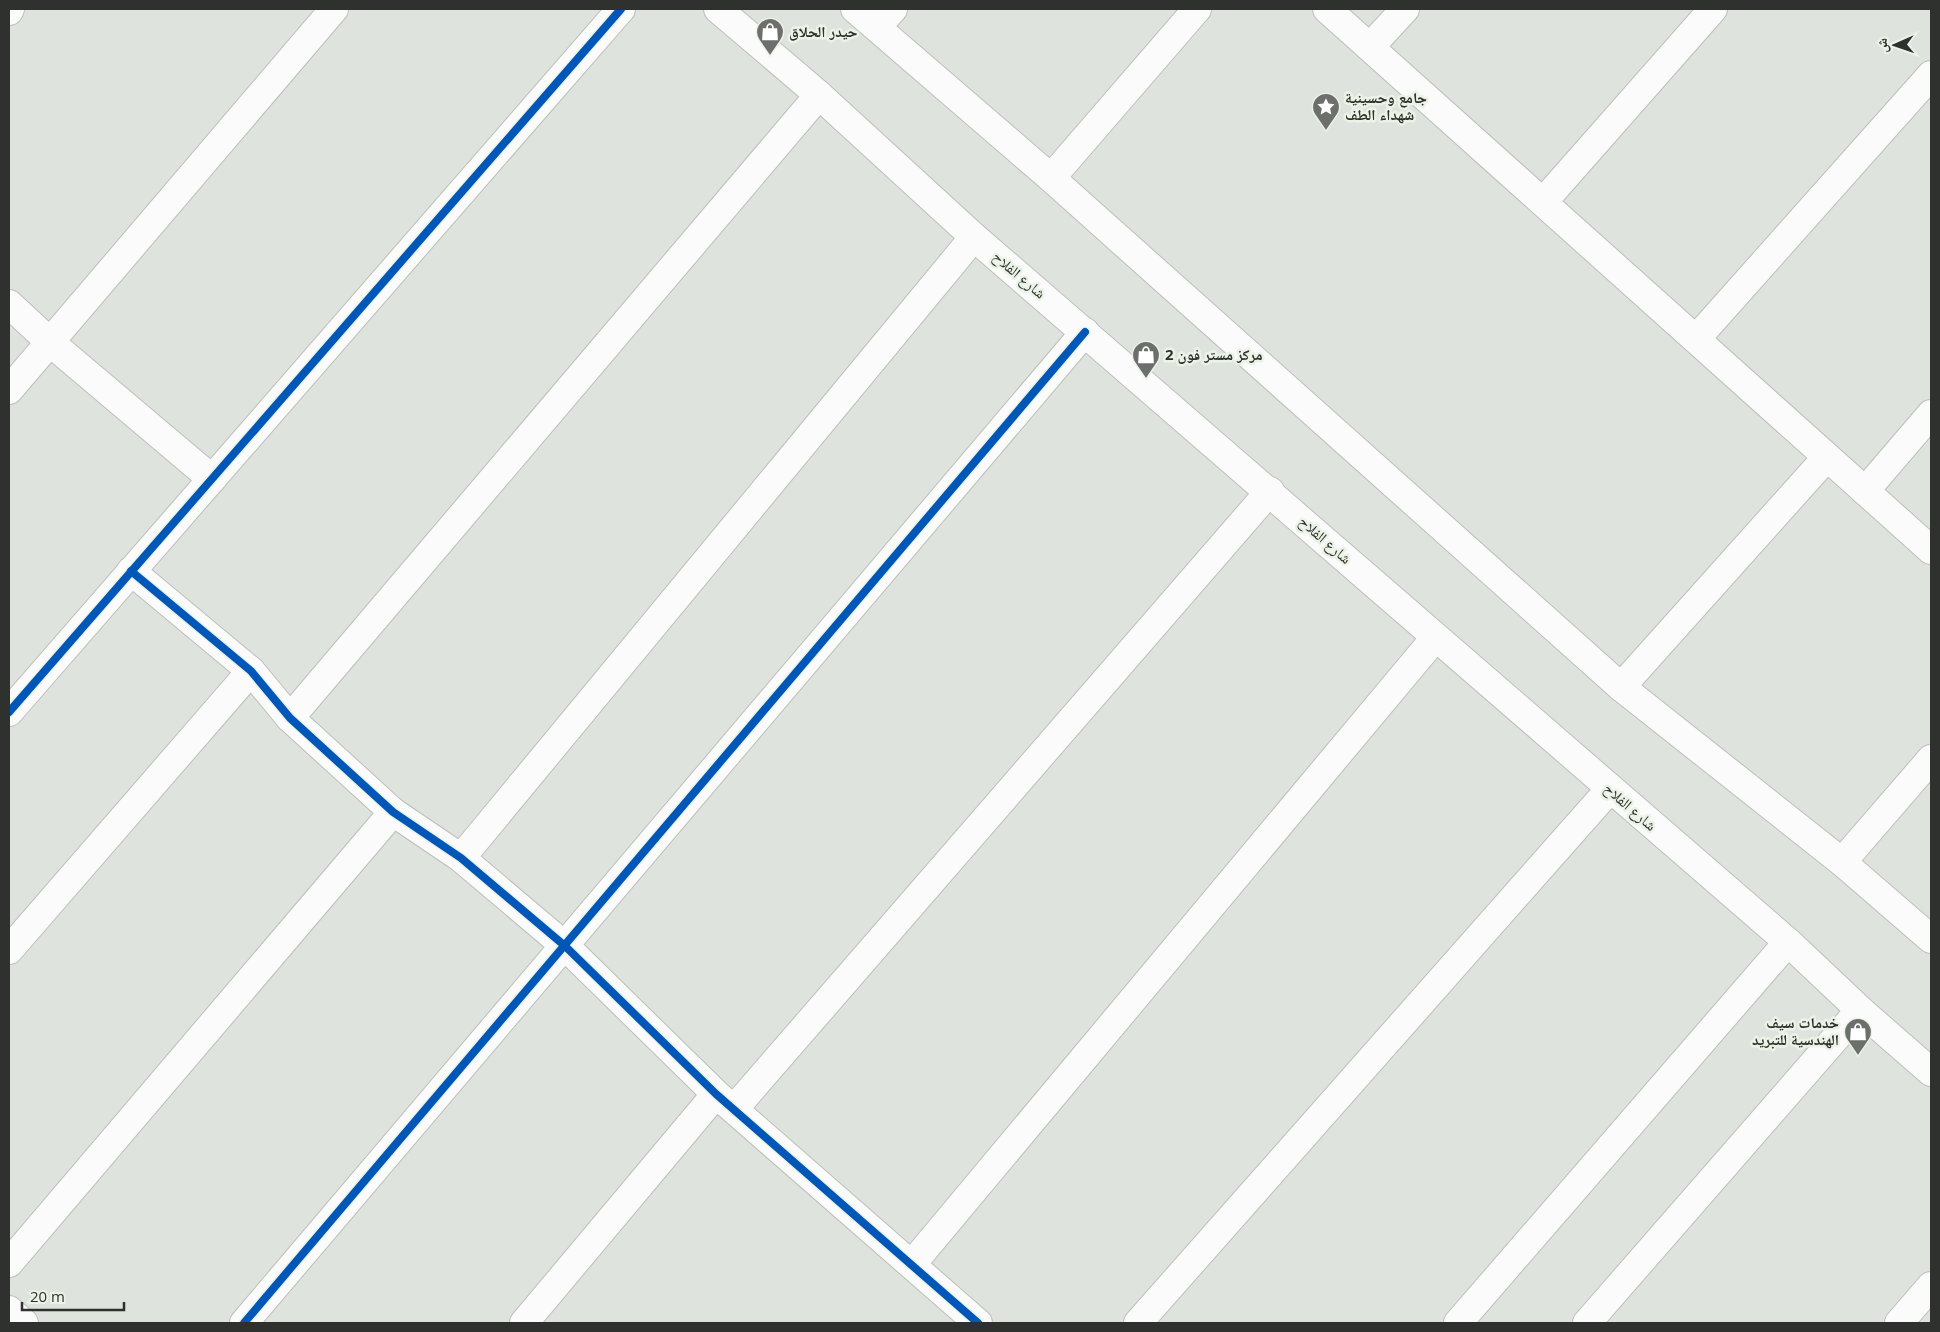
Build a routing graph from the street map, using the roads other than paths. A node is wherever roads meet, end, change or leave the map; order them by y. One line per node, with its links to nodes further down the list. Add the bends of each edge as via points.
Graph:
1 (334, 9): 19 (street)
2 (622, 9): 23 (street)
3 (718, 9): 12 (street, شارع الفلاح)
4 (856, 9): 9 (street)
5 (1197, 9): 13 (street)
6 (1326, 9): 10 (street)
7 (1405, 9): 10 (street)
8 (1714, 9): 14 (street)
9 (885, 18): 13 (street)
10 (1370, 47): 14 (street)
11 (1931, 75): 18 (street)
12 (819, 95): 15 (street, شارع الفلاح); 32 (street)
13 (1051, 178): 30 (street)
14 (1543, 202): 18 (street)
15 (974, 237): 17 (street, شارع الفلاح); 36 (street)
16 (9, 304): 19 (street)
17 (1085, 332): 24 (street, شارع الفلاح); 40 (street)
18 (1696, 339): 22 (street)
19 (51, 343): 20 (street); 23 (street)
20 (9, 390)
21 (1931, 414): 25 (street)
22 (1827, 457): 25 (street); 30 (street)
23 (212, 479): 27 (street)
24 (1270, 491): 28 (street, شارع الفلاح); 44 (street)
25 (1865, 491): 26 (street)
26 (1931, 550)
27 (131, 571): 29 (street); 31 (street)
28 (1436, 638): 34 (street, شارع الفلاح); 46 (street)
29 (251, 671): 32 (street); 41 (street)
30 (1621, 687): 37 (street)
31 (9, 712)
32 (290, 718): 35 (street)
33 (1931, 759): 37 (street)
34 (1609, 790): 39 (street, شارع الفلاح); 53 (street)
35 (393, 812): 36 (street); 45 (street)
36 (461, 858): 40 (street)
37 (1842, 862): 38 (street)
38 (1930, 934)
39 (1788, 942): 42 (street, شارع الفلاح); 54 (street)
40 (565, 946): 44 (street); 50 (street)
41 (9, 950)
42 (1860, 1010): 43 (street, شارع الفلاح); 55 (street)
43 (1931, 1072)
44 (725, 1102): 46 (street); 51 (street)
45 (9, 1263)
46 (912, 1264): 52 (street)
47 (1931, 1286): 56 (street)
48 (9, 1310): 49 (street)
49 (24, 1323)
50 (244, 1323)
51 (524, 1323)
52 (978, 1323)
53 (1138, 1323)
54 (1458, 1323)
55 (1588, 1323)
56 (1899, 1323)

